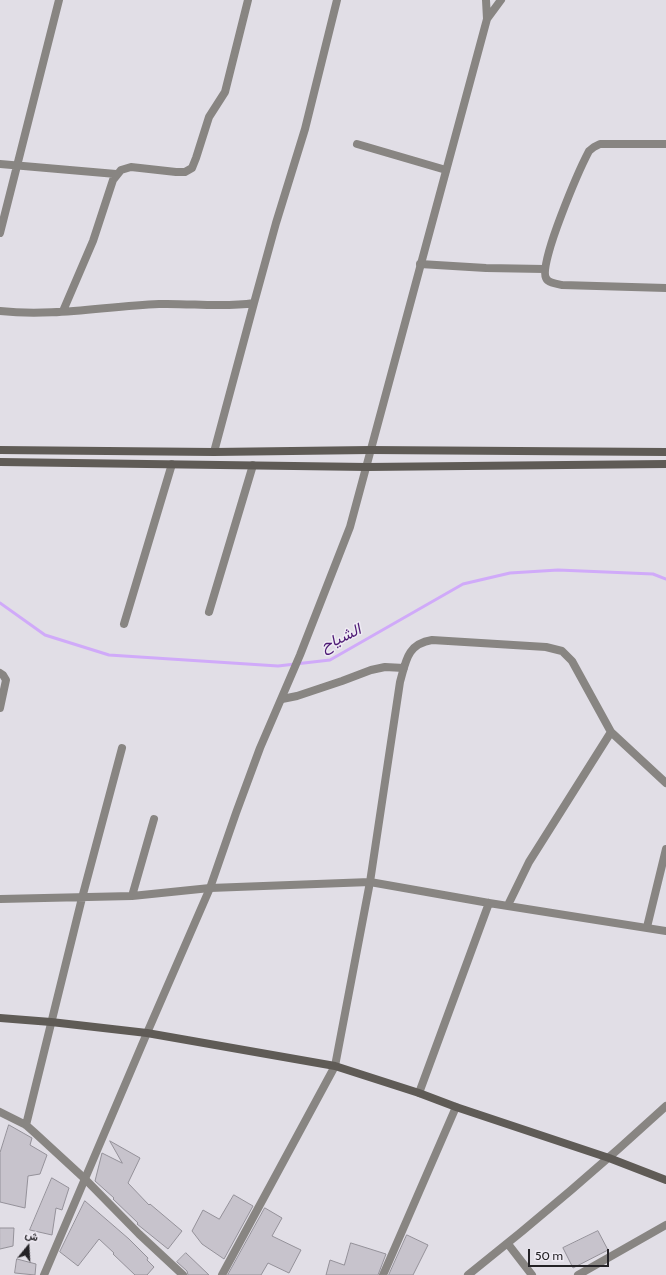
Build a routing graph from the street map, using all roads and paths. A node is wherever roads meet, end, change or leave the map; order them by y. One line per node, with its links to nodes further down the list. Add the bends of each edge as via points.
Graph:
1 (59, 0): 10 (street)
2 (248, 0): 12 (street, via 225,92 209,117 192,168 185,172 176,172 131,167)
3 (337, 0): 17 (street, via 305,129)
4 (486, 0): 6 (street)
5 (501, 0): 6 (street)
6 (487, 19): 11 (street)
7 (357, 144): 11 (street)
8 (666, 144): 15 (street, via 600,144 589,151 553,237)
9 (0, 164): 10 (street)
10 (18, 165): 12 (street); 13 (street)
11 (446, 170): 14 (street)
12 (116, 174): 19 (street, via 93,241)
13 (0, 233)
14 (420, 264): 15 (street); 21 (street)
15 (544, 269): 16 (street, via 548,280 562,285)
16 (666, 288)
17 (254, 303): 19 (street, via 219,306 130,305); 22 (street)
18 (0, 311): 19 (street, via 34,314)
19 (63, 312)
20 (0, 450): 22 (main road)
21 (370, 450): 22 (main road); 23 (main road); 28 (street)
22 (214, 452)
23 (666, 452)
24 (0, 462): 25 (main road)
25 (172, 464): 27 (main road); 30 (street)
26 (666, 464): 28 (main road)
27 (253, 465): 28 (main road); 29 (street)
28 (367, 467): 33 (street, via 350,527)
29 (208, 612)
30 (124, 624)
31 (404, 668): 33 (street, via 385,667 371,670 342,682); 35 (street, via 414,647 421,642 432,640 546,647 562,651 572,661); 40 (street, via 393,718)
32 (0, 673): 34 (street, via 6,680)
33 (282, 699): 41 (street, via 260,748)
34 (0, 708)
35 (611, 732): 37 (street); 46 (street, via 533,856)
36 (122, 748): 43 (street)
37 (666, 783)
38 (154, 819): 42 (street)
39 (666, 849): 47 (street)
40 (370, 882): 41 (street); 45 (street); 52 (street)
41 (210, 888): 42 (street); 51 (street)
42 (132, 896): 43 (street)
43 (82, 898): 44 (street); 50 (street)
44 (0, 899)
45 (489, 903): 46 (street); 53 (street)
46 (508, 905): 47 (street)
47 (647, 928): 48 (street)
48 (666, 931)
49 (0, 1018): 50 (main road)
50 (52, 1022): 51 (main road); 57 (street)
51 (147, 1033): 52 (main road); 59 (street)
52 (335, 1066): 53 (main road); 65 (street)
53 (419, 1093): 55 (main road)
54 (666, 1106): 58 (street)
55 (456, 1107): 58 (main road); 66 (street)
56 (0, 1112): 57 (street)
57 (26, 1125): 59 (street)
58 (609, 1158): 60 (main road); 62 (street)
59 (85, 1180): 63 (street); 64 (street)
60 (666, 1180)
61 (666, 1225): 69 (street)
62 (508, 1244): 67 (street); 68 (street)
63 (44, 1275)
64 (183, 1275)
65 (222, 1275)
66 (383, 1275)
67 (468, 1275)
68 (532, 1275)
69 (578, 1275)

